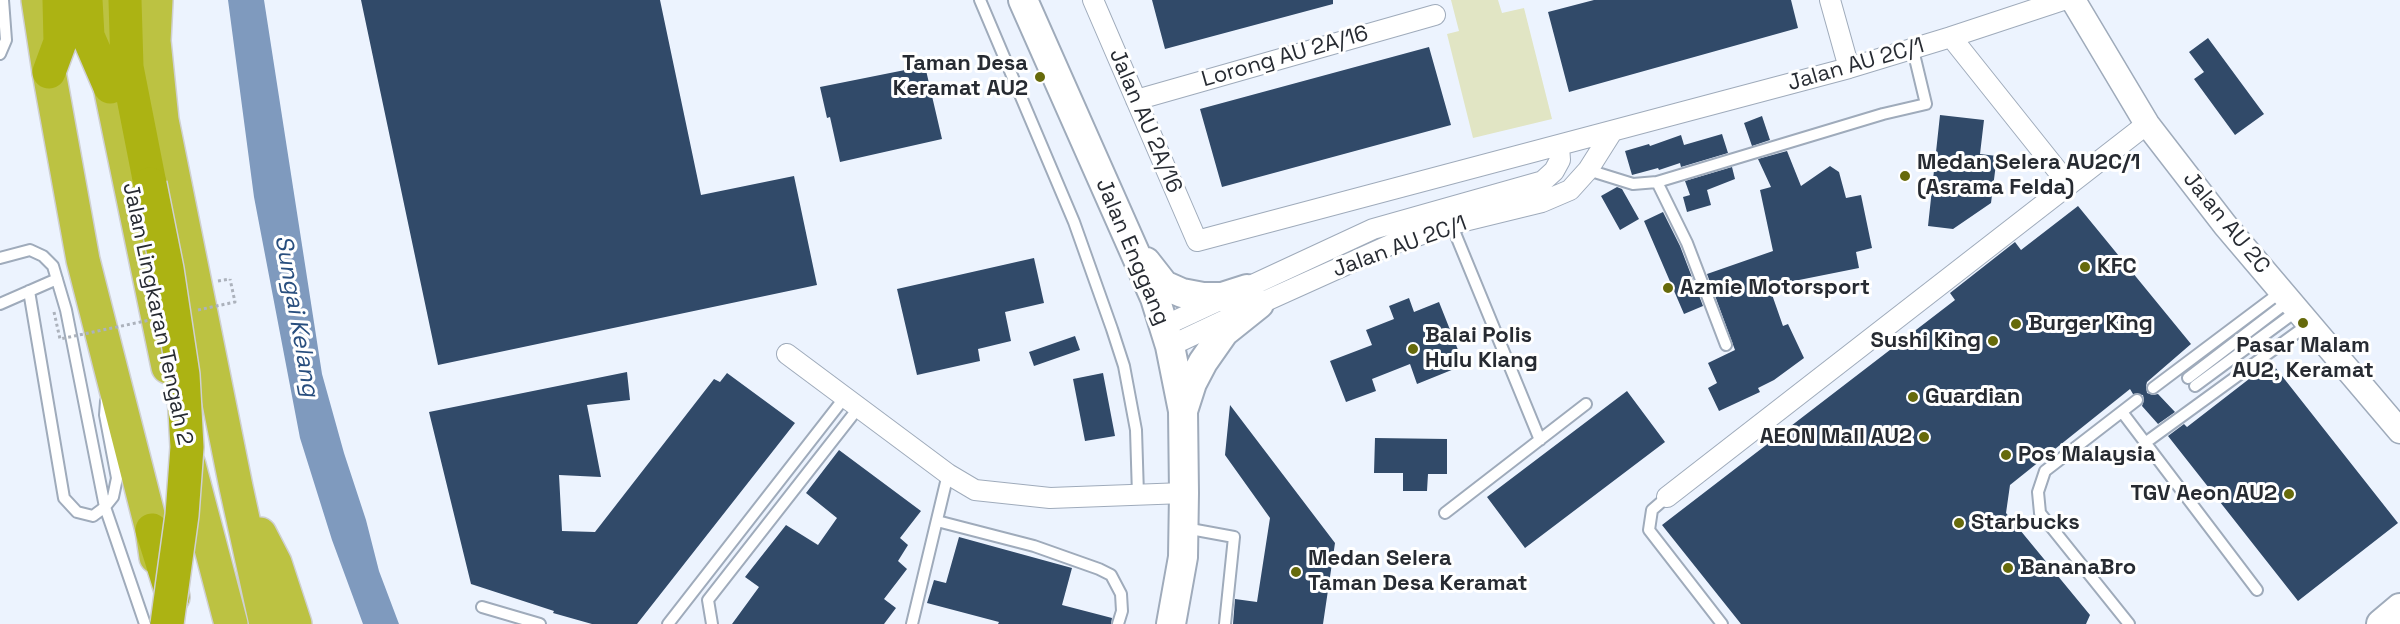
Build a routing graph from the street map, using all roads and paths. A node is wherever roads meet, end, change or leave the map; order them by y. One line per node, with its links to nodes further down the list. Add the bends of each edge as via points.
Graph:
1 (3, 0): 17 (lane, via 6,40)
2 (38, 0): 19 (highway)
3 (59, 0): 19 (highway, via 60,42)
4 (86, 0): 20 (highway, via 88,36)
5 (106, 0): 20 (highway, Jalan Lingkaran Tengah 2)
6 (125, 0): 69 (highway, bridge, via 127,67 167,268 183,375 187,447)
7 (156, 0): 56 (highway, Jalan Lingkaran Tengah 2, via 154,41 162,120)
8 (980, 0): 58 (lane, via 1074,222 1124,366 1136,430)
9 (1023, 0): 29 (main road, Jalan Enggang)
10 (1093, 0): 21 (street, Jalan AU 2A/16)
11 (1830, 0): 18 (street)
12 (2062, 0): 15 (street, Jalan AU 2C/1)
13 (2073, 0): 22 (street, Jalan AU 2C)
14 (1435, 15): 21 (street, Lorong AU 2A/16)
15 (1951, 37): 16 (street, Jalan AU 2C/1); 27 (street)
16 (1913, 50): 18 (street, Jalan AU 2C/1); 26 (lane, via 1926,104)
17 (0, 54)
18 (1849, 68): 23 (street, Jalan AU 2C/1)
19 (49, 72): 44 (highway, via 83,260)
20 (110, 87): 71 (highway, Jalan Lingkaran Tengah 2, via 196,496)
21 (1136, 100): 30 (street, Jalan AU 2A/16)
22 (2147, 124): 27 (street); 37 (street, Jalan AU 2C)
23 (1612, 132): 24 (street, Jalan AU 2C/1); 25 (street, Jalan AU 2C/1)
24 (1559, 146): 28 (street, Jalan AU 2C/1, via 1560,160 1542,181); 30 (street, Jalan AU 2C/1)
25 (1588, 170): 26 (lane, via 1633,184); 28 (street, Jalan AU 2C/1, via 1570,190 1542,202)
26 (1657, 182): 42 (lane, via 1687,243)
27 (2069, 185): 59 (street)
28 (1448, 216): 35 (street, Jalan AU 2C/1, via 1390,245); 53 (lane)
29 (1128, 239): 35 (main road, via 1164,285 1203,297); 41 (main road, Jalan Enggang, via 1155,298)
30 (1197, 241)
31 (0, 258): 32 (lane, via 30,250 53,266)
32 (57, 279): 34 (lane); 60 (lane)
33 (230, 279): 39 (path, bridge, via 235,302)
34 (29, 291): 36 (lane); 60 (lane, via 64,498 77,512 93,516)
35 (1253, 296): 41 (street, Jalan AU 2C/1); 50 (main road, via 1210,352 1192,383)
36 (0, 304)
37 (2295, 306): 45 (lane); 46 (lane); 52 (street, Jalan AU 2C); 54 (lane)
38 (54, 312): 40 (path, bridge, via 60,339)
39 (188, 312)
40 (153, 319)
41 (1167, 336): 50 (main road, Jalan Enggang)
42 (1726, 345)
43 (787, 354): 48 (street)
44 (109, 366): 60 (lane, via 105,416 117,478 113,497); 64 (highway)
45 (2192, 382)
46 (2153, 388)
47 (2137, 400): 51 (lane)
48 (852, 402): 55 (street); 75 (lane); 76 (lane, via 708,600)
49 (1586, 404): 53 (lane)
50 (1183, 411): 57 (main road, Jalan Enggang)
51 (2122, 412): 54 (lane); 82 (lane, via 2045,471 2038,492 2040,513)
52 (2400, 431)
53 (1540, 440): 61 (lane)
54 (2145, 443): 65 (lane)
55 (948, 474): 58 (street, via 975,490 1001,494 1050,498); 62 (lane)
56 (236, 488): 72 (highway, Jalan Lingkaran Tengah 2); 73 (highway, via 275,563)
57 (1184, 493): 58 (street); 63 (main road, Jalan Enggang)
58 (1138, 495)
59 (1667, 497): 81 (lane, via 1652,510 1649,530)
60 (105, 507): 68 (lane)
61 (1445, 513)
62 (937, 521): 77 (lane); 78 (lane, via 1034,546 1100,569 1111,576 1121,594)
63 (1184, 527): 79 (main road, Jalan Enggang); 80 (lane, via 1234,537)
64 (152, 530): 69 (highway); 70 (highway)
65 (2257, 590)
66 (482, 607): 74 (lane)
67 (2400, 608): 83 (main road)
68 (145, 624)
69 (167, 624)
70 (182, 624)
71 (231, 624)
72 (266, 624)
73 (295, 624)
74 (540, 624)
75 (668, 624)
76 (712, 624)
77 (912, 624)
78 (1118, 624)
79 (1171, 624)
80 (1225, 624)
81 (1722, 624)
82 (2129, 624)
83 (2381, 624)

